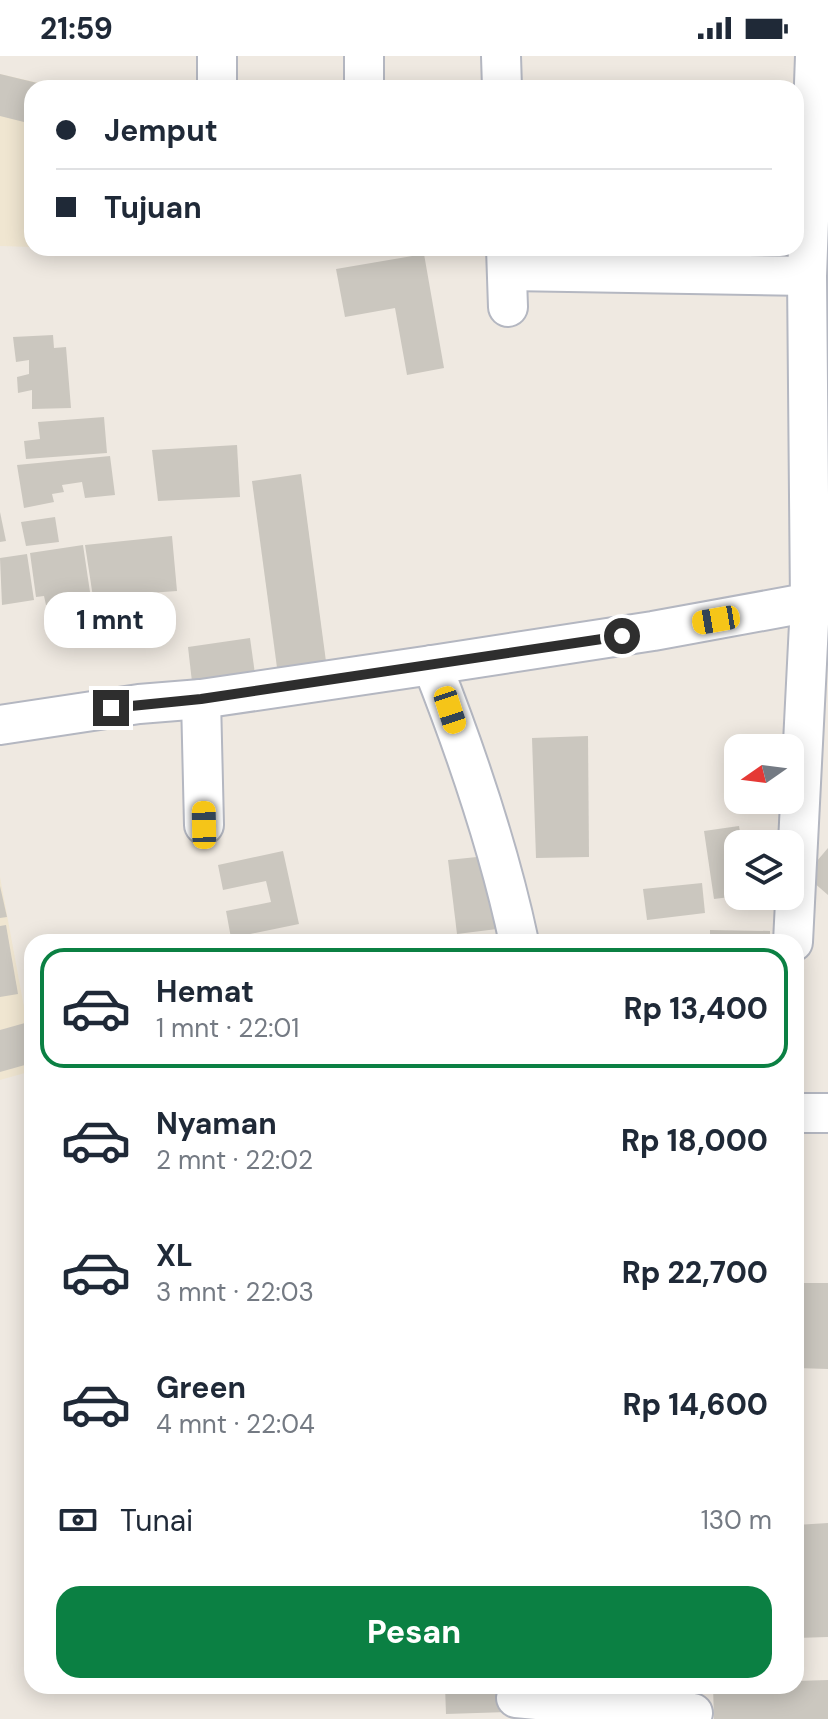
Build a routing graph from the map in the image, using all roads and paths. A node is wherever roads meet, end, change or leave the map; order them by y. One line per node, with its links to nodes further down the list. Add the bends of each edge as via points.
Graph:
1 (217, 56): 5 (street)
2 (364, 56): 6 (street)
3 (501, 56): 7 (street)
4 (815, 56): 8 (street)
5 (217, 80)
6 (364, 80)
7 (502, 80)
8 (811, 149): 10 (street)
9 (507, 275): 10 (street)
10 (807, 276): 11 (street)
11 (819, 602): 12 (street); 17 (street)
12 (432, 665): 13 (street); 16 (street, via 509,894)
13 (201, 699): 14 (street); 15 (street)
14 (0, 725)
15 (204, 825)
16 (517, 934)
17 (794, 934)
18 (804, 1113): 19 (street)
19 (828, 1113)
20 (516, 1698): 22 (street)
21 (694, 1706): 22 (street)
22 (597, 1712)

